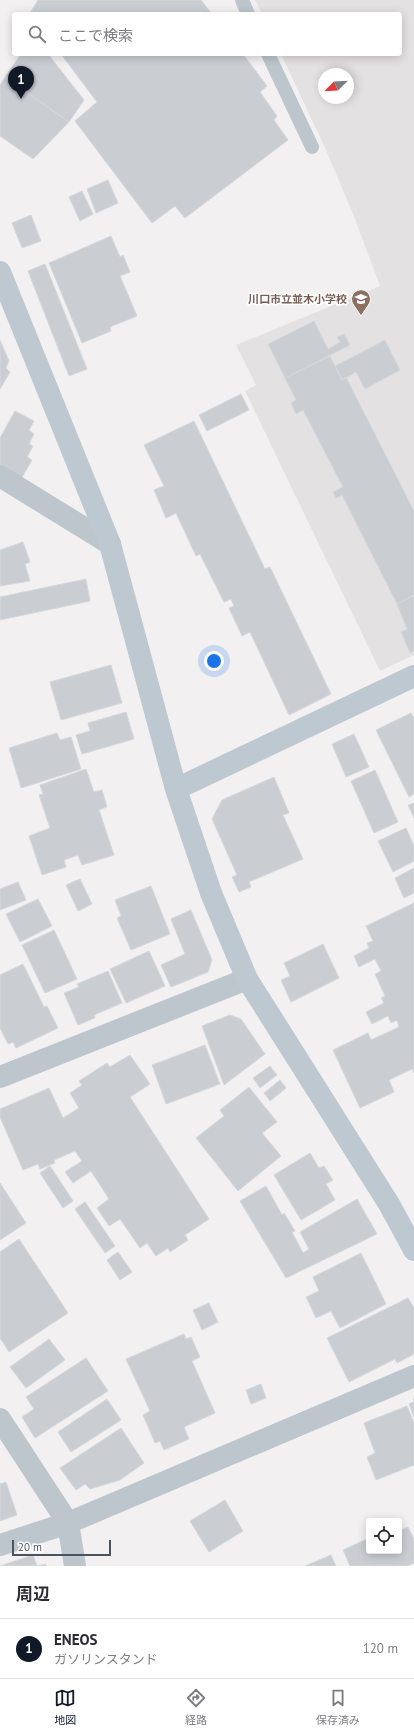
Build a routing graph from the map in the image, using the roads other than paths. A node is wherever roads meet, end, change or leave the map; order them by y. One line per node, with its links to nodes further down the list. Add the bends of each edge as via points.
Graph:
1 (242, 0): 2 (lane)
2 (247, 12)
3 (269, 56): 4 (lane)
4 (312, 147)
5 (0, 272): 7 (street)
6 (0, 476): 7 (street)
7 (110, 544): 9 (street)
8 (414, 676): 9 (street)
9 (176, 789): 10 (street, via 210,893)
10 (247, 979): 11 (street); 12 (street, via 389,1204)
11 (1, 1075)
12 (414, 1250)
13 (414, 1376): 15 (street)
14 (0, 1419): 15 (street)
15 (68, 1523): 16 (street); 17 (street)
16 (0, 1545)
17 (75, 1566)

